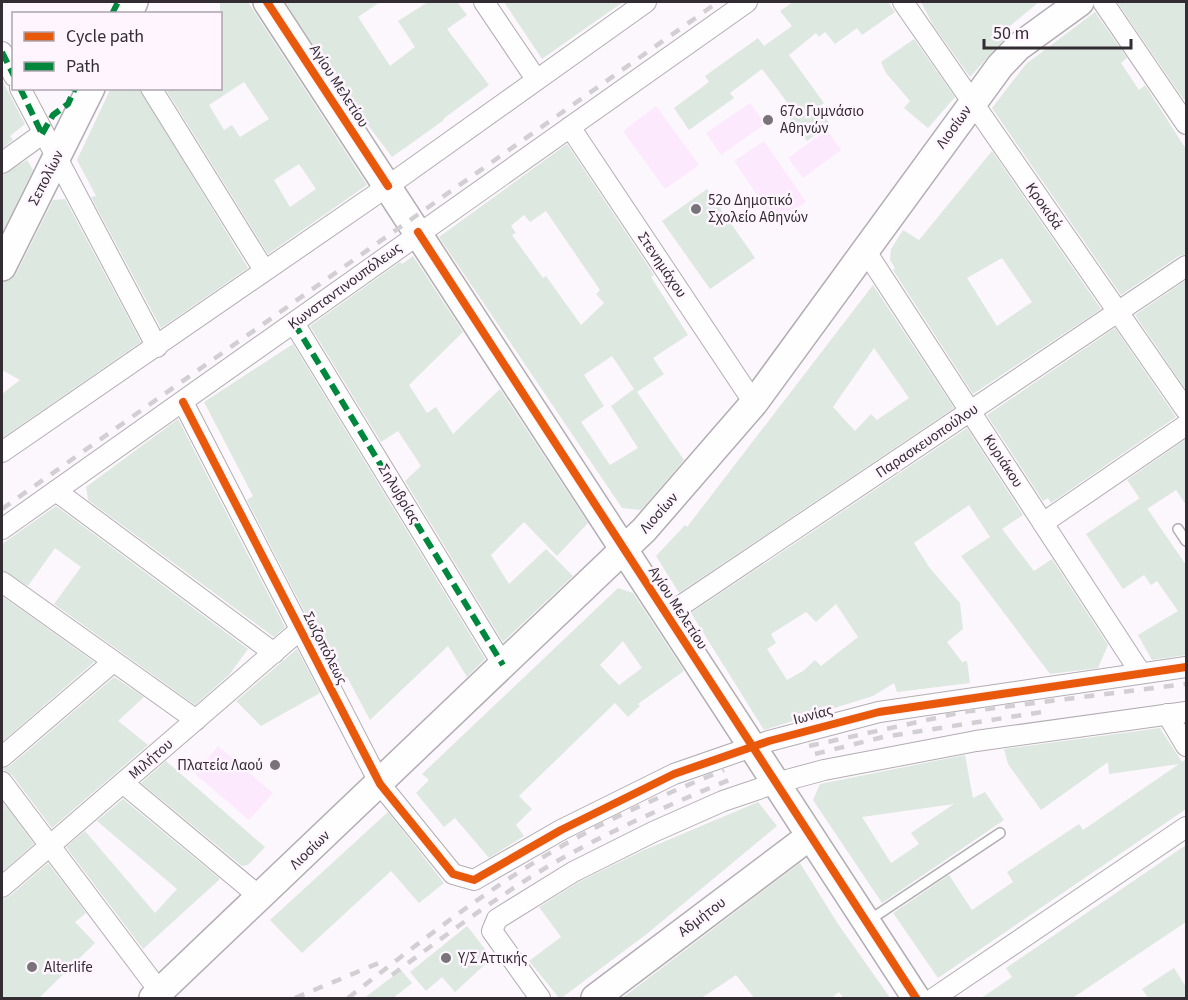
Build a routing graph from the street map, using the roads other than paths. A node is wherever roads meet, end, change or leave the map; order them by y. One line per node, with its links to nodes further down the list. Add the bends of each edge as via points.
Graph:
1 (267, 2): 20 (main road, Αγίου Μελετίου)
2 (484, 2): 10 (street)
3 (646, 2): 10 (street)
4 (747, 2): 16 (street, Κωνσταντινουπόλεως)
5 (903, 2): 14 (street, Κροκιδά)
6 (1080, 2): 14 (main road, Λιοσίων, via 1018,47)
7 (1103, 2): 15 (street)
8 (2, 52): 9 (street)
9 (12, 72)
10 (536, 79): 20 (street)
11 (21, 90): 17 (street)
12 (90, 90): 18 (main road, Σεπολίων)
13 (152, 90): 25 (street)
14 (972, 102): 22 (main road, Λιοσίων); 26 (street, Κροκιδά)
15 (1186, 124)
16 (570, 127): 21 (street, Κωνσταντινουπόλεως); 30 (street, Στενημάχου)
17 (42, 134): 18 (street); 19 (street)
18 (56, 158): 24 (main road, Σεπολίων); 28 (street)
19 (2, 163)
20 (388, 186): 21 (main road, Αγίου Μελετίου); 25 (street)
21 (418, 232): 27 (street, Κωνσταντινουπόλεως); 40 (main road, Αγίου Μελετίου)
22 (865, 250): 30 (main road, Λιοσίων); 32 (street, Κυριάκου)
23 (1186, 266): 26 (street, Παρασκευοπούλου)
24 (2, 267)
25 (264, 270): 28 (street)
26 (1119, 312): 31 (street, Κροκιδά); 32 (street, Παρασκευοπούλου)
27 (294, 323): 29 (street, Κωνσταντινουπόλεως); 46 (street, Σηλυβρίας)
28 (157, 347): 34 (street)
29 (183, 402): 35 (street, Κωνσταντινουπόλεως); 43 (street, Σωζοπόλεως)
30 (754, 403): 40 (main road, Λιοσίων)
31 (1186, 410)
32 (970, 412): 36 (street, Κυριάκου); 42 (street, Παρασκευοπούλου)
33 (1186, 426): 36 (street)
34 (2, 452)
35 (56, 491): 37 (street, Κωνσταντινουπόλεως); 44 (street)
36 (1043, 523): 48 (street, Κυριάκου)
37 (2, 529)
38 (1178, 529): 39 (lane)
39 (1186, 541)
40 (625, 550): 42 (main road, Αγίου Μελετίου); 46 (main road, Λιοσίων)
41 (2, 582): 45 (street)
42 (667, 615): 52 (main road, Αγίου Μελετίου)
43 (301, 629): 44 (street, Μιλήτου); 58 (street, Σωζοπόλεως)
44 (274, 653): 51 (street, Μιλήτου)
45 (113, 662): 51 (street); 54 (street)
46 (503, 665): 58 (main road, Λιοσίων)
47 (1186, 667): 48 (street, Ιωνίας)
48 (1140, 672): 52 (street, Ιωνίας, via 879,712)
49 (1186, 712): 50 (street)
50 (1167, 714): 53 (street); 57 (street, via 976,741)
51 (196, 720): 56 (street, Μιλήτου)
52 (752, 746): 57 (main road, Αγίου Μελετίου); 63 (street, Ιωνίας, via 674,774 561,830)
53 (1186, 746)
54 (2, 756)
55 (2, 782): 62 (street)
56 (123, 783): 62 (street, Μιλήτου); 65 (street)
57 (776, 783): 61 (main road, Αγίου Μελετίου); 68 (street, via 723,801 573,872 497,919 492,931)
58 (380, 784): 63 (street, Σωζοπόλεως, via 453,874); 65 (main road, Λιοσίων)
59 (1186, 827): 71 (street)
60 (1000, 833): 66 (lane)
61 (810, 836): 66 (main road, Αγίου Μελετίου); 69 (main road, Αδμήτου)
62 (48, 847): 64 (street, Μιλήτου); 67 (street)
63 (474, 880)
64 (2, 887)
65 (260, 897): 67 (main road, Λιοσίων)
66 (866, 922): 70 (main road, Αγίου Μελετίου)
67 (157, 995)
68 (540, 999)
69 (595, 999)
70 (916, 999)
71 (934, 999)

